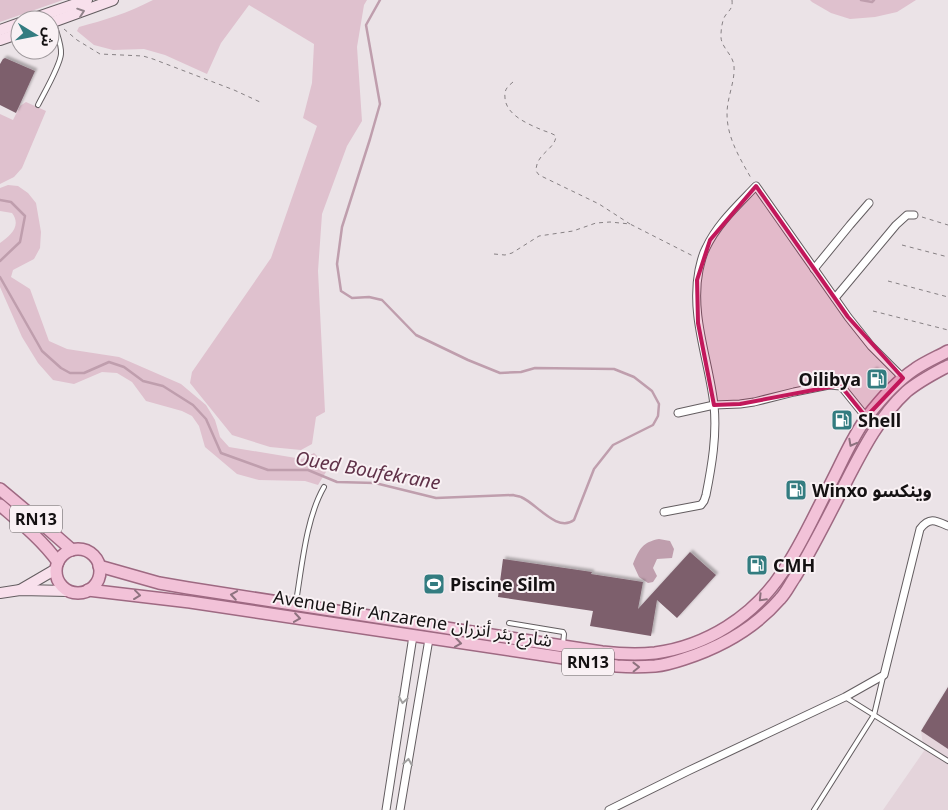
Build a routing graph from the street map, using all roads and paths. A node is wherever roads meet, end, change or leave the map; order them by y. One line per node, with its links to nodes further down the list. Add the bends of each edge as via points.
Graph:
1 (87, 0): 4 (main road)
2 (112, 0): 5 (main road, one-way to 2)
3 (732, 0): 11 (path, via 732,8 724,18 721,38 734,66 727,105 728,127 739,157)
4 (58, 10)
5 (60, 20)
6 (60, 26): 9 (path, via 100,54 153,58)
7 (59, 60): 10 (lane)
8 (513, 82): 14 (path, via 505,92 507,107 525,123 556,136 539,159 536,171)
9 (260, 102)
10 (38, 105)
11 (756, 186): 19 (street, via 720,226); 20 (street)
12 (869, 204): 20 (street)
13 (914, 215): 15 (path); 23 (street, via 907,215 896,225)
14 (630, 224): 17 (path, via 596,223 539,236 508,254); 19 (path)
15 (948, 225)
16 (902, 245): 18 (path)
17 (494, 254)
18 (948, 258)
19 (701, 260): 29 (street, via 696,294 698,323)
20 (814, 269): 23 (street)
21 (888, 281): 22 (path)
22 (948, 297)
23 (835, 298): 28 (street, via 871,346)
24 (873, 310): 25 (path)
25 (948, 330)
26 (948, 351): 28 (main road, Avenue Bir Anzarene شارع بئر أنزران / RN13)
27 (948, 366): 49 (main road, Avenue Bir Anzarene شارع بئر أنزران / RN13, one-way to 27, via 633,667 668,664 720,645 753,625 781,598 805,560 863,448 890,409 922,379)
28 (903, 378): 31 (main road, Avenue Bir Anzarene شارع بئر أنزران / RN13)
29 (714, 405): 30 (street); 31 (street, via 754,402 834,385 841,386); 35 (street, via 714,455 704,501 701,505)
30 (678, 413)
31 (866, 417): 50 (main road, Avenue Bir Anzarene شارع بئر أنزران / RN13, one-way to 50, via 783,573 766,594 738,619 689,646 653,653 621,654)
32 (324, 486): 44 (lane, via 311,518)
33 (0, 489): 37 (main road, RN13)
34 (0, 505): 38 (main road, RN13, via 48,549)
35 (664, 512)
36 (948, 526): 51 (street, via 931,520 920,529)
37 (72, 550): 38 (main road, RN13, via 64,554); 39 (main road, RN13, via 89,553)
38 (57, 565): 40 (main road); 42 (main road, RN13, via 58,582)
39 (99, 566): 41 (main road, via 96,582); 44 (main road, Avenue Bir Anzarene شارع بئر أنزران / RN13, one-way to 39, via 159,583)
40 (20, 590): 42 (main road); 43 (main road)
41 (88, 590): 42 (main road, RN13); 48 (main road, Avenue Bir Anzarene شارع بئر أنزران / RN13, one-way to 48)
42 (68, 591)
43 (0, 593)
44 (295, 604): 45 (main road, Avenue Bir Anzarene شارع بئر أنزران / RN13)
45 (415, 623): 47 (main road, Avenue Bir Anzarene شارع بئر أنزران / RN13); 48 (main road)
46 (509, 623): 50 (lane, via 562,632)
47 (431, 626): 49 (main road); 50 (main road, Avenue Bir Anzarene شارع بئر أنزران / RN13)
48 (413, 636): 49 (main road, Avenue Bir Anzarene شارع بئر أنزران / RN13); 55 (street, one-way to 55)
49 (428, 639): 56 (street, one-way to 49)
50 (563, 646)
51 (884, 675): 52 (street); 53 (lane)
52 (845, 696): 53 (lane); 57 (street)
53 (874, 715): 54 (lane); 58 (lane)
54 (948, 761)
55 (386, 810)
56 (400, 810)
57 (609, 810)
58 (814, 810)

